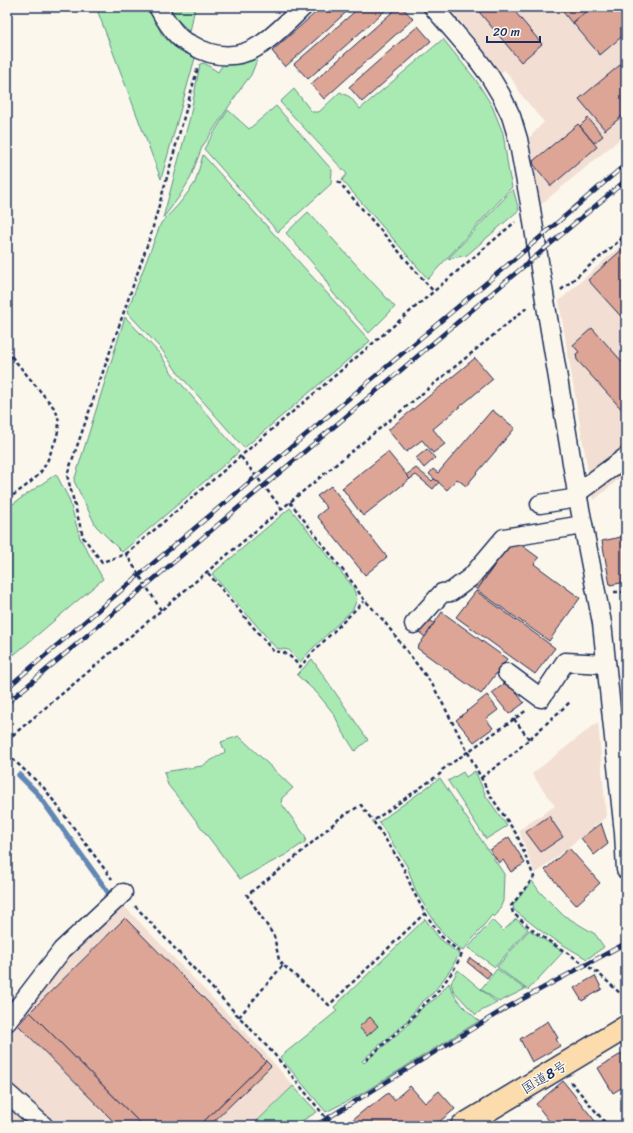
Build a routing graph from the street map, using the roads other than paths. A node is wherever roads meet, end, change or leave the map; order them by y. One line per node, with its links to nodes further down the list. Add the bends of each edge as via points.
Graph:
1 (158, 7): 2 (street, via 166,22 180,38 202,51 217,55 232,55 261,44)
2 (303, 7)
3 (433, 7): 5 (street, via 489,75 511,116 518,139)
4 (626, 457): 5 (street)
5 (577, 495): 6 (street); 7 (street)
6 (540, 504)
7 (583, 525): 8 (street, via 504,538 471,577 451,592 442,593); 9 (street, via 606,619)
8 (414, 624)
9 (606, 664): 10 (street, via 565,662 541,698); 11 (street)
10 (507, 672)
11 (626, 870)
12 (123, 893): 13 (street, via 62,950)
13 (7, 1022)
14 (626, 1027): 17 (highway, 国道8号)
15 (7, 1093): 16 (street)
16 (44, 1126)
17 (462, 1126)

